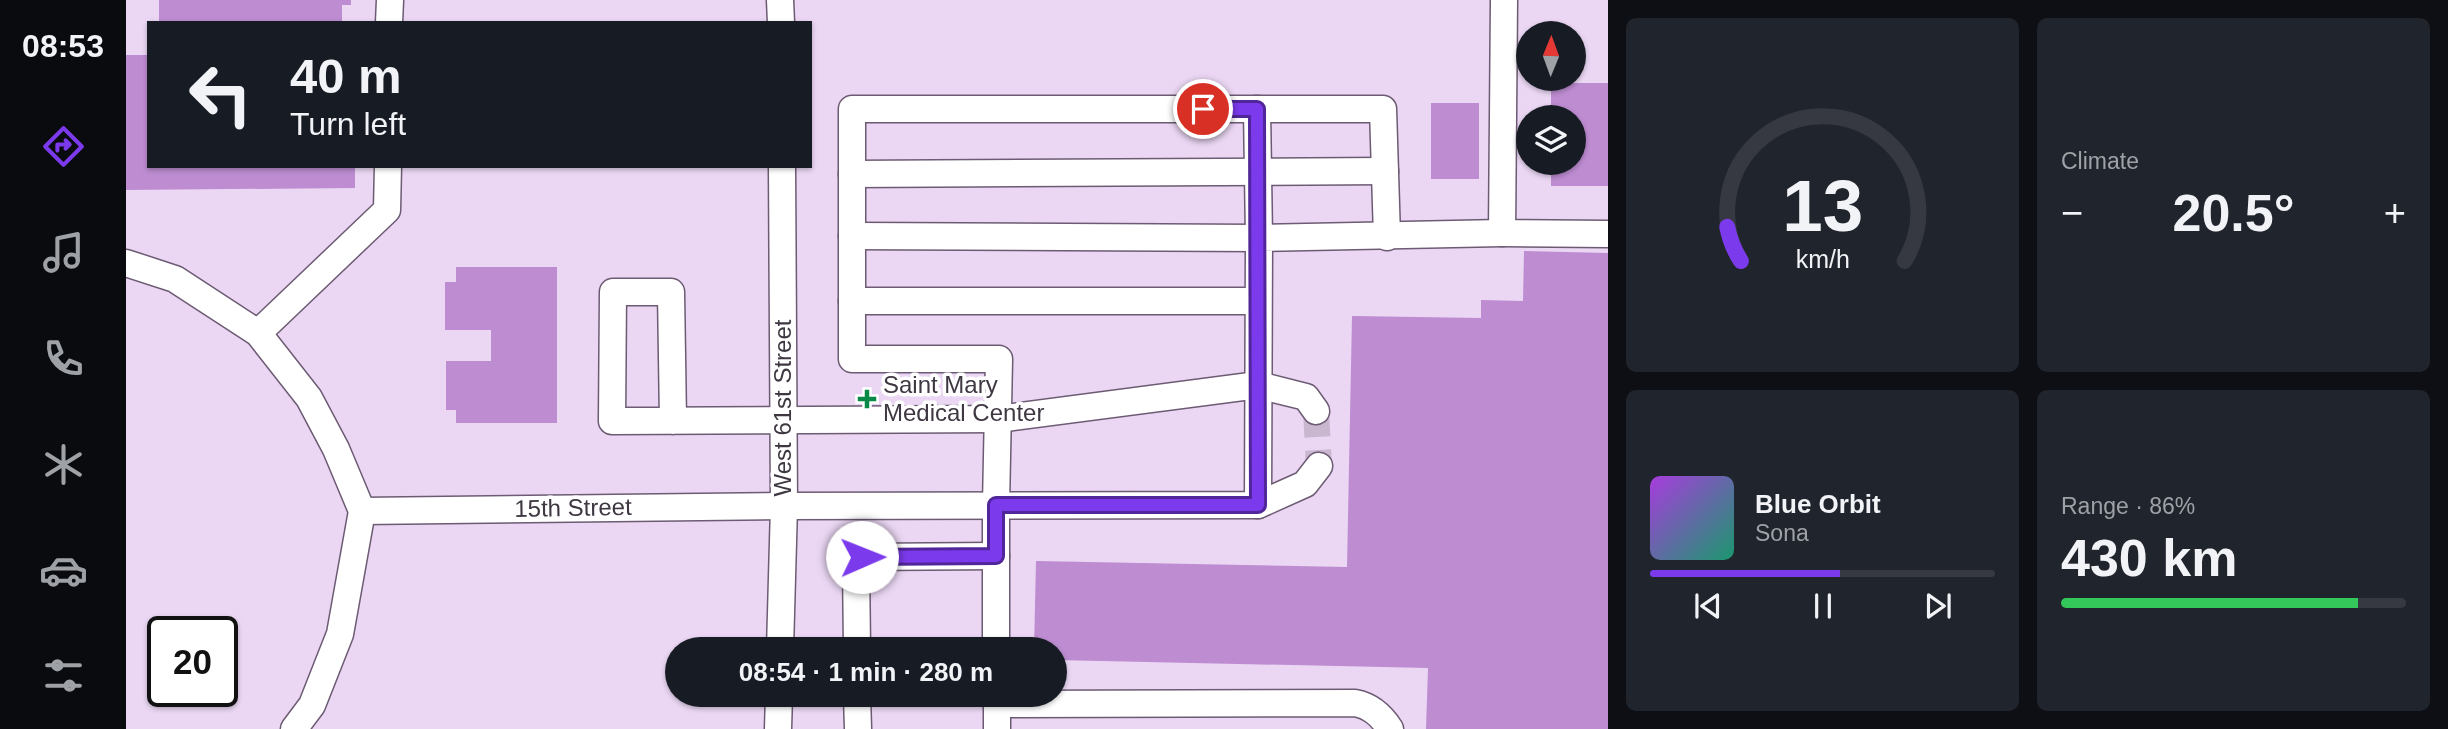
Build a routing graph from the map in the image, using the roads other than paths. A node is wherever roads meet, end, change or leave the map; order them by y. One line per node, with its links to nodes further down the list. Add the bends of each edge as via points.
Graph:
1 (390, 0): 4 (street)
2 (780, 0): 5 (street)
3 (1504, 0): 12 (street)
4 (389, 21)
5 (780, 21)
6 (1257, 109): 9 (street, via 1383,109); 10 (street); 11 (street, via 852,108)
7 (388, 168): 20 (street, via 387,210)
8 (782, 168): 25 (street, West 61st Street)
9 (1385, 171): 10 (street); 15 (street)
10 (1258, 172): 11 (street); 16 (street)
11 (852, 174): 14 (street)
12 (1502, 233): 13 (street); 15 (street)
13 (1608, 234)
14 (852, 236): 16 (street); 18 (street)
15 (1387, 237): 16 (street)
16 (1259, 239): 19 (street)
17 (126, 263): 20 (street, via 175,279)
18 (852, 301): 19 (street); 23 (street, via 852,359 999,359)
19 (1258, 301): 21 (street)
20 (258, 333): 30 (street, via 309,398)
21 (1258, 385): 22 (street, via 1307,397); 23 (street); 28 (street)
22 (1315, 411)
23 (998, 419): 25 (street); 27 (street)
24 (673, 421): 24 (street, via 612,421 613,292 671,292); 25 (street)
25 (783, 421): 29 (street, West 61st Street)
26 (1318, 466): 28 (street, via 1305,484)
27 (996, 505): 28 (street, 15th Street); 29 (street, 15th Street); 31 (street)
28 (1258, 505)
29 (784, 506): 30 (street, 15th Street); 32 (street, West 61st Street)
30 (362, 511): 38 (street, via 341,634 312,705)
31 (996, 556): 33 (street, via 862,557 856,564); 34 (street)
32 (780, 637)
33 (857, 637)
34 (996, 637)
35 (779, 707): 39 (street)
36 (857, 707): 40 (street)
37 (997, 709): 41 (street, via 1355,703 1381,716)
38 (294, 729)
39 (778, 729)
40 (858, 729)
41 (1390, 729)

